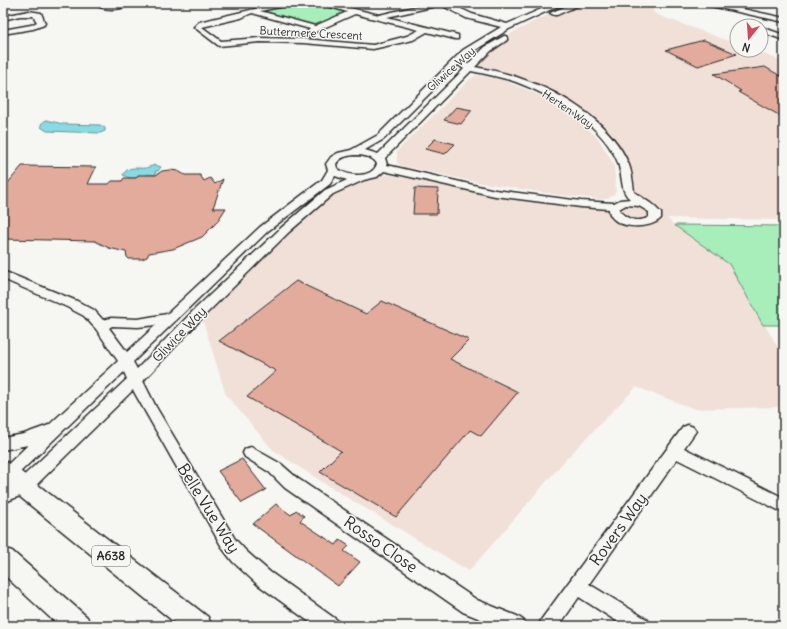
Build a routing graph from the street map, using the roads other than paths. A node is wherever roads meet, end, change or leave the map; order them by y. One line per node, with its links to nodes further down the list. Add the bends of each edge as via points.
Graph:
1 (129, 3): 8 (street, via 110,7)
2 (290, 3): 11 (street, Buttermere Crescent)
3 (322, 3): 10 (street, Buttermere Crescent)
4 (348, 3): 10 (street)
5 (442, 3): 15 (street); 17 (street, via 469,16)
6 (580, 3): 26 (street, Gliwice Way, via 541,18 512,33 488,49)
7 (706, 3): 13 (street)
8 (99, 4)
9 (556, 4): 17 (street, Gliwice Way)
10 (339, 7): 12 (street, Buttermere Crescent)
11 (251, 11): 18 (street); 24 (street, Buttermere Crescent, via 198,27 219,44 260,40)
12 (355, 11): 15 (street, Buttermere Crescent); 18 (street)
13 (763, 17): 16 (street)
14 (3, 18): 21 (street, via 25,13 33,14 38,15 41,23 33,27)
15 (379, 18): 19 (street, Buttermere Crescent)
16 (784, 20)
17 (508, 26): 25 (street, Gliwice Way)
18 (316, 28): 24 (street)
19 (425, 30): 22 (street, Buttermere Crescent); 24 (street, Buttermere Crescent, via 410,38 373,47)
20 (769, 31): 23 (street)
21 (3, 32)
22 (455, 37)
23 (784, 38)
24 (303, 41)
25 (459, 58): 26 (street, Herten Way, via 462,65); 27 (street, Gliwice Way)
26 (469, 68): 27 (street, Herten Way); 29 (street, Gliwice Way); 32 (street, Herten Way, via 526,84 568,106 591,122 609,140 622,160)
27 (441, 76): 28 (street, Gliwice Way, via 381,137)
28 (354, 152): 29 (street, via 373,155); 30 (street, Gliwice Way, via 335,158 331,167)
29 (380, 163): 31 (street, Gliwice Way, via 376,173); 34 (street, via 495,193)
30 (334, 171): 31 (street, via 346,177); 37 (street, Gliwice Way, via 326,182 264,229)
31 (360, 178): 36 (street, Gliwice Way, via 329,192 297,219)
32 (629, 193): 33 (street); 34 (street)
33 (643, 204): 34 (street, via 632,202); 34 (street, via 655,213 655,218 650,222 640,224 625,221)
34 (617, 208)
35 (3, 275): 38 (street, Belle Vue Way, via 72,304 89,313)
36 (199, 313): 37 (street); 40 (street, Gliwice Way)
37 (171, 318): 38 (street, via 138,323 111,322); 39 (street, Gliwice Way)
38 (101, 326): 39 (street, Belle Vue Way)
39 (126, 362): 40 (street, Belle Vue Way); 41 (street, Gliwice Way)
40 (134, 380): 46 (street, Gliwice Way); 52 (street, Belle Vue Way, via 229,544 267,581)
41 (56, 428): 43 (street, via 26,440); 46 (street, Gliwice Way)
42 (688, 431): 44 (street, Rovers Way)
43 (3, 444)
44 (675, 451): 47 (street); 49 (street, Rovers Way)
45 (250, 454): 53 (street, Rosso Close, via 276,468 291,483 470,606)
46 (8, 481): 51 (highway, A638)
47 (784, 506)
48 (3, 559): 50 (highway)
49 (577, 586): 54 (street, Rovers Way); 55 (street)
50 (78, 626)
51 (199, 626)
52 (330, 626)
53 (516, 626)
54 (548, 626)
55 (640, 626)

